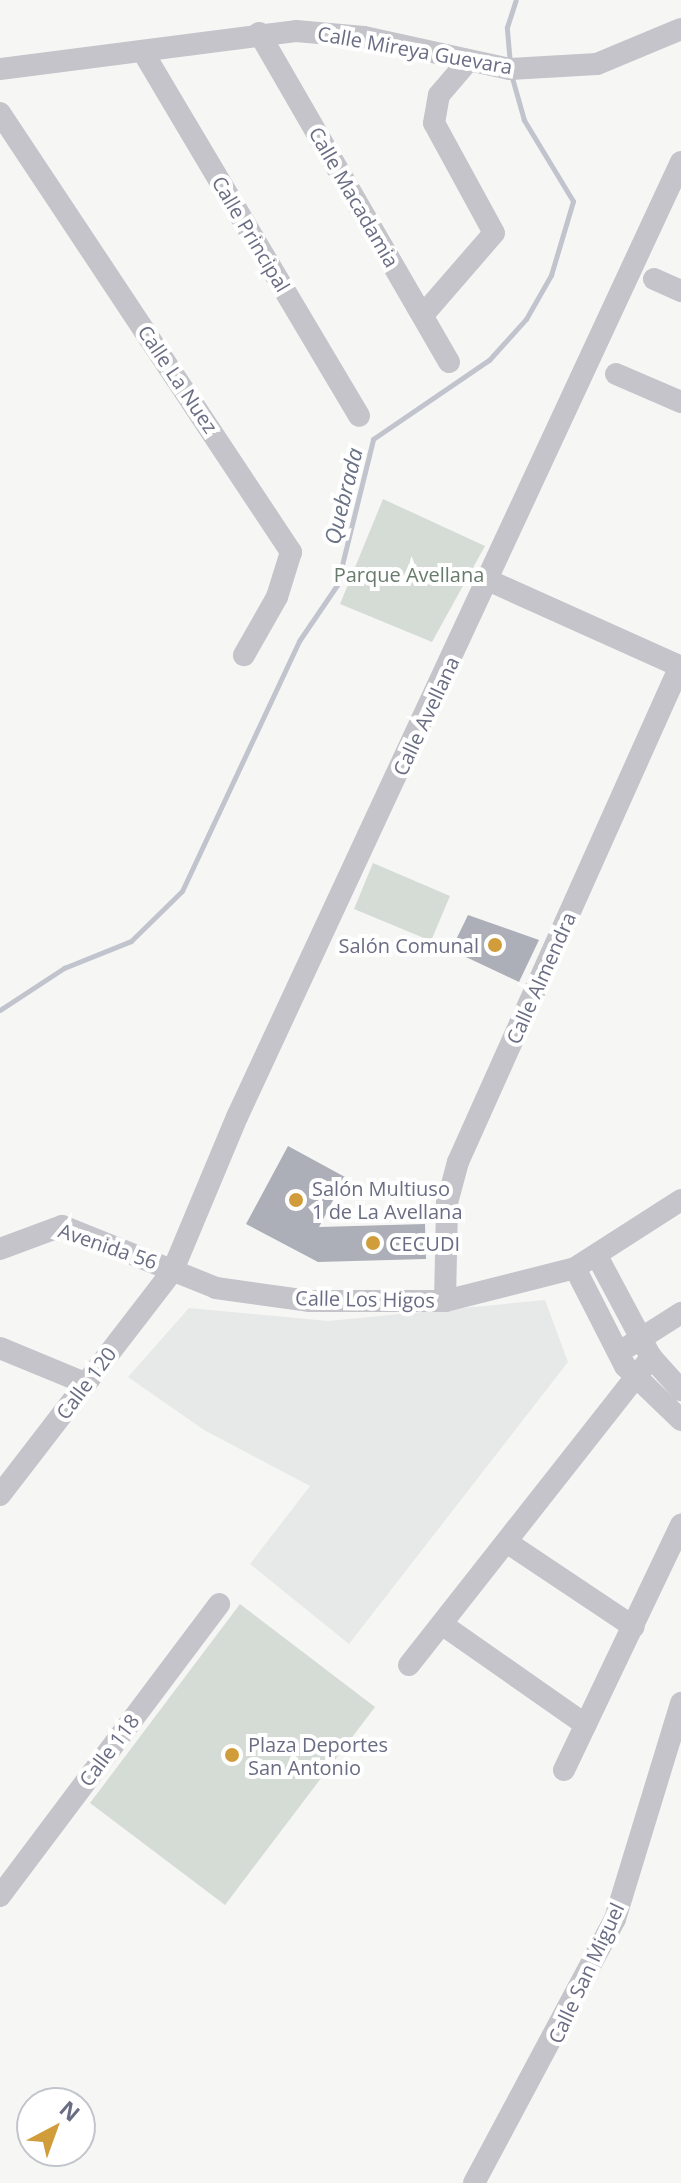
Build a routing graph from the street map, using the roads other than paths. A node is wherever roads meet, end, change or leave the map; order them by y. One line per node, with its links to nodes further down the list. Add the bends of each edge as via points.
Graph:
1 (681, 29): 4 (street, Calle Mireya Guevara, via 597,64 510,69)
2 (259, 33): 3 (street, Calle Mireya Guevara); 4 (street, Calle Mireya Guevara, via 364,37); 10 (street, Calle Macadamia)
3 (143, 52): 5 (street, Calle Mireya Guevara); 14 (street, Calle Principal)
4 (468, 61): 10 (street, via 439,95 434,123 494,233)
5 (0, 69)
6 (0, 113): 16 (street, Calle La Nuez, via 291,552 277,597)
7 (681, 163): 15 (street, Calle Avellana)
8 (654, 279): 9 (street)
9 (681, 291)
10 (423, 315): 11 (street, Calle Macadamia)
11 (449, 362)
12 (616, 374): 13 (street)
13 (681, 402)
14 (359, 416)
15 (490, 581): 17 (street); 22 (street, Calle Avellana, via 243,1104)
16 (244, 655)
17 (680, 667): 23 (street, Calle Almendra, via 458,1162 447,1203)
18 (681, 1200): 20 (street, Calle Los Higos)
19 (0, 1249): 22 (street, Avenida 56, via 62,1226)
20 (597, 1256): 21 (street, Calle Los Higos); 26 (street)
21 (575, 1268): 23 (street, Calle Los Higos); 27 (street)
22 (173, 1270): 23 (street, Calle Los Higos, via 216,1288 310,1301); 28 (street, Calle 120)
23 (445, 1301)
24 (681, 1313): 26 (street)
25 (0, 1348): 28 (street)
26 (647, 1350): 27 (street); 29 (street)
27 (626, 1365): 30 (street); 33 (street)
28 (85, 1383): 31 (street, Calle 120)
29 (681, 1390)
30 (681, 1420)
31 (0, 1495)
32 (681, 1525): 36 (street)
33 (508, 1543): 35 (street); 36 (street)
34 (219, 1604): 41 (street, Calle 118)
35 (443, 1625): 37 (street); 39 (street)
36 (634, 1627): 39 (street)
37 (409, 1665)
38 (681, 1703): 42 (street, Calle San Miguel, via 615,1919)
39 (586, 1725): 40 (street)
40 (564, 1770)
41 (0, 1896)
42 (474, 2183)

